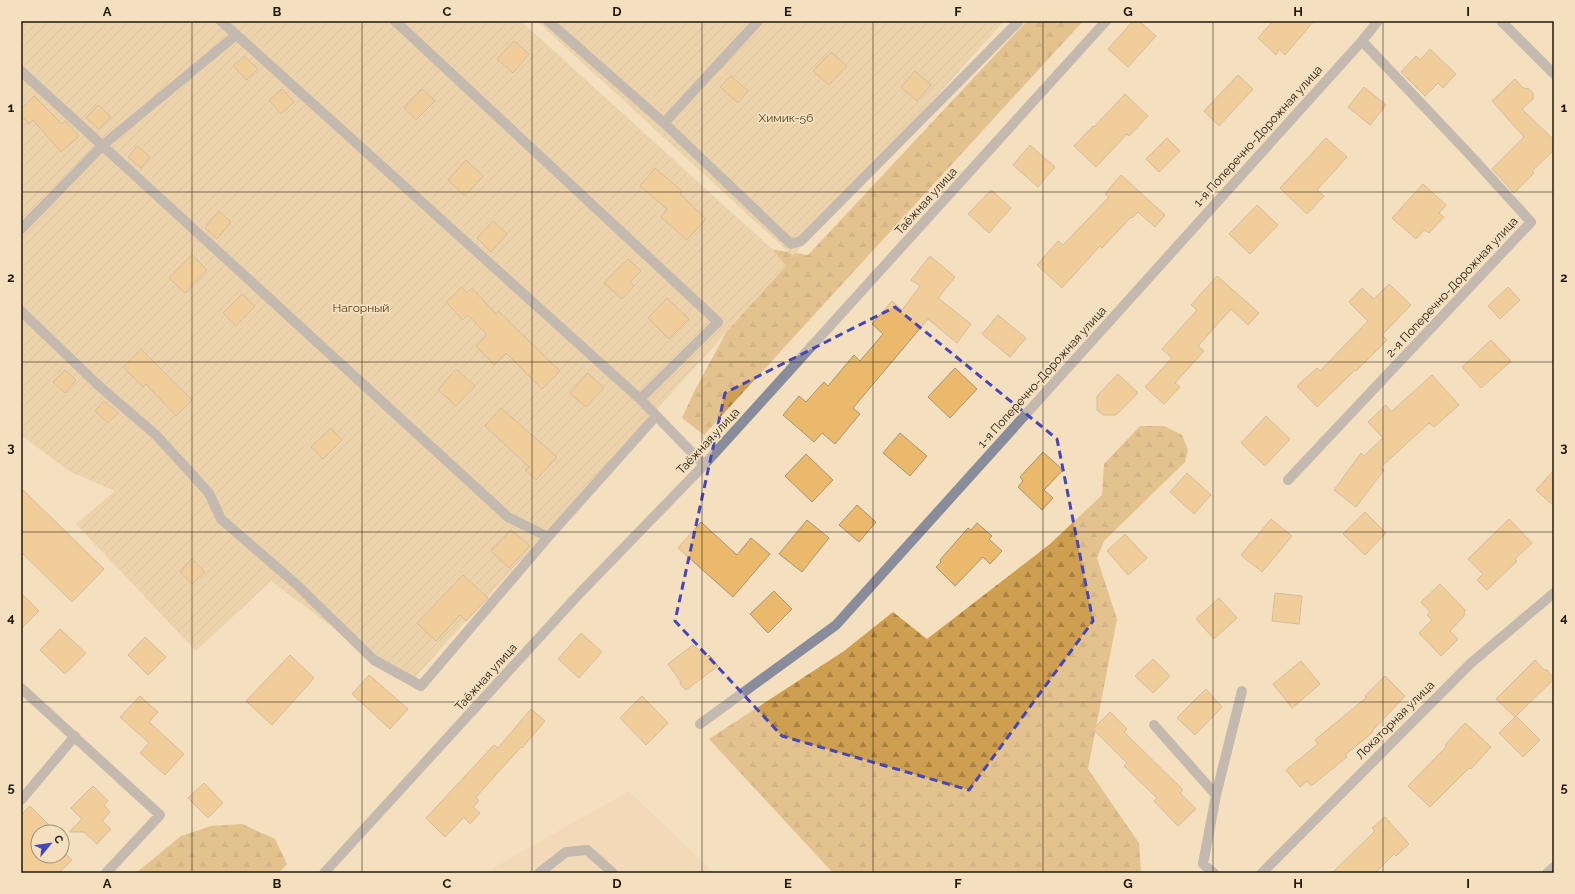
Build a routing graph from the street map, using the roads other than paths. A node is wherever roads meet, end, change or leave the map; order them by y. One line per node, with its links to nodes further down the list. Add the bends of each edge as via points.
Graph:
1 (221, 21): 9 (street)
2 (395, 21): 17 (street, via 718,322)
3 (548, 21): 13 (street)
4 (758, 21): 13 (street)
5 (1019, 21): 13 (street, via 801,241 791,244)
6 (1106, 21): 19 (street, Таёжная улица)
7 (1378, 21): 10 (street, 1-я Поперечно-Дорожная улица)
8 (1501, 21): 12 (street)
9 (236, 35): 14 (street); 17 (street)
10 (1362, 41): 20 (street, 2-я Поперечно-Дорожная улица, via 1531,222); 25 (street, 1-я Поперечно-Дорожная улица, via 836,625)
11 (21, 71): 14 (street)
12 (1554, 74)
13 (664, 123)
14 (103, 144): 15 (street); 21 (street, via 508,517)
15 (21, 229)
16 (21, 310): 21 (street, via 98,385 156,435 209,493 221,519 296,584 374,660 422,686)
17 (640, 399): 18 (street)
18 (656, 416): 19 (street); 21 (street)
19 (704, 466): 32 (street, Таёжная улица, via 579,594)
20 (1288, 480)
21 (548, 537)
22 (1554, 594): 36 (street, Локаторная улица, via 1471,663)
23 (21, 688): 27 (street)
24 (1242, 691): 28 (street)
25 (700, 724)
26 (1154, 725): 28 (street)
27 (75, 736): 29 (street); 31 (street, via 160,815)
28 (1216, 795): 35 (street, via 1202,864)
29 (21, 800)
30 (1554, 867): 37 (street)
31 (106, 873)
32 (324, 873)
33 (539, 873): 34 (street, via 566,852 587,850)
34 (613, 873)
35 (1214, 873)
36 (1262, 873)
37 (1547, 873)

